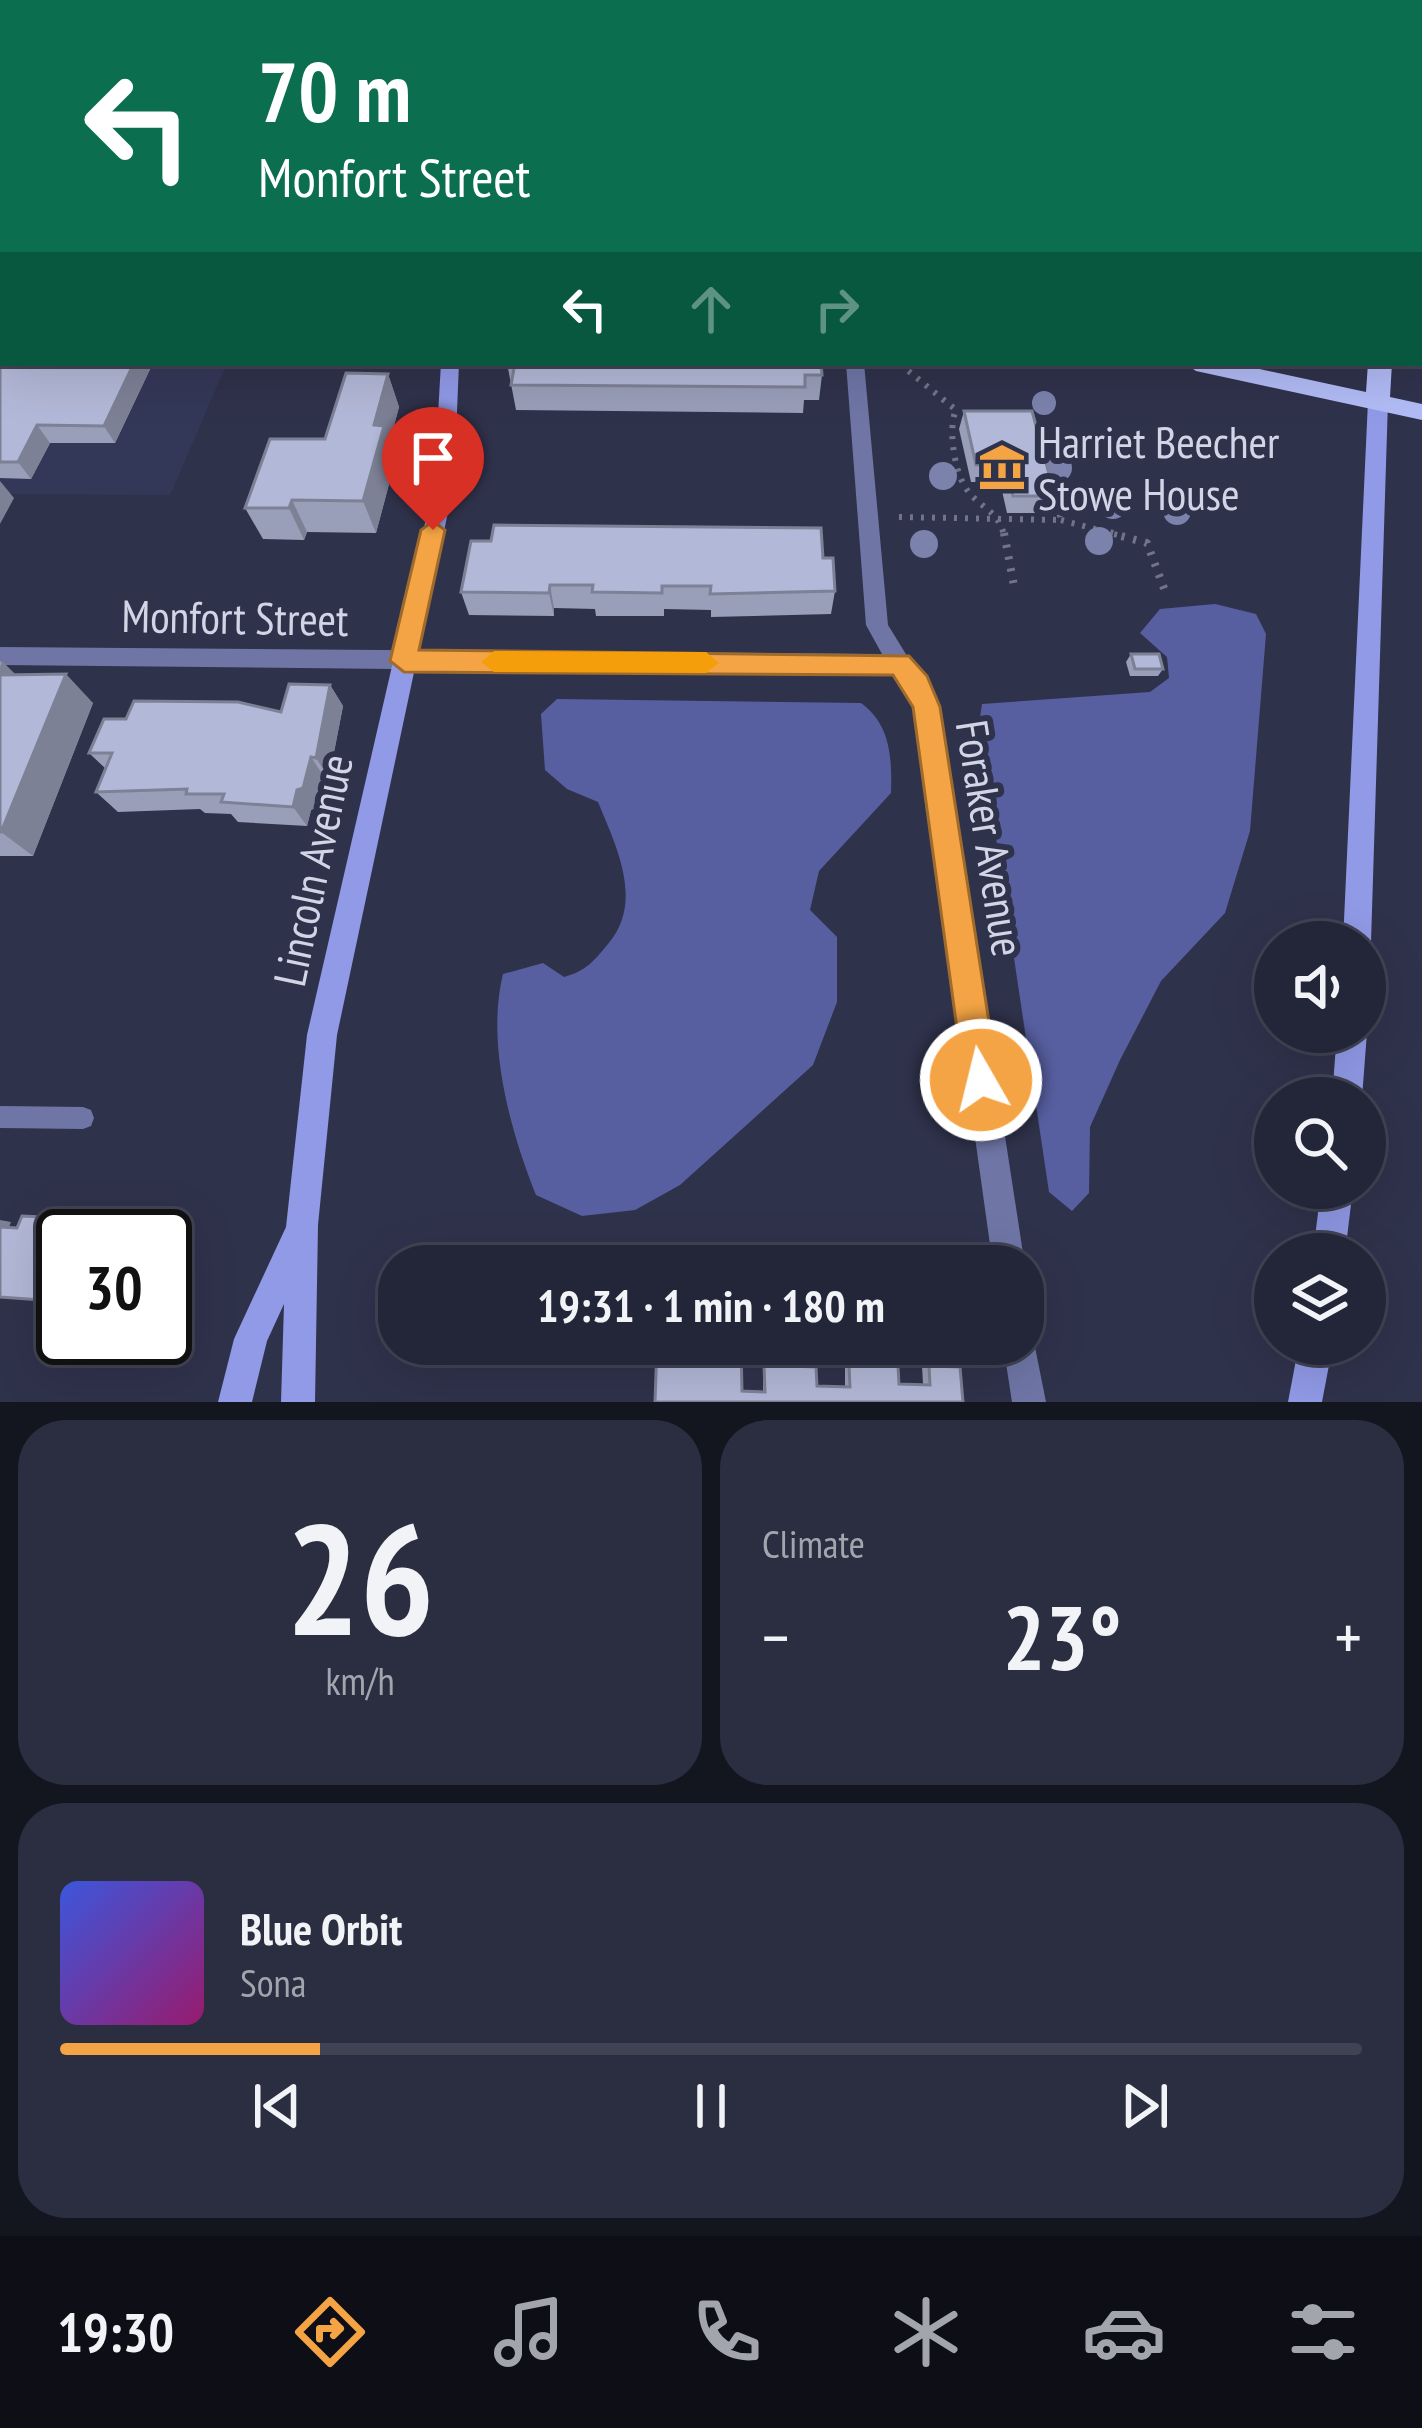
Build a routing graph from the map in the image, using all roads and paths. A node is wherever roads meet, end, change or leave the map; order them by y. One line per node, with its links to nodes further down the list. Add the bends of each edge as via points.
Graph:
1 (450, 366): 15 (street, Lincoln Avenue, via 444,484)
2 (855, 366): 16 (street, Foraker Avenue, via 877,625)
3 (903, 366): 10 (path, via 960,411 950,422 964,486)
4 (1210, 366): 6 (main road)
5 (1380, 366): 6 (main road)
6 (1378, 401): 7 (main road); 17 (street)
7 (1422, 412)
8 (1038, 428): 11 (path)
9 (898, 517): 10 (path)
10 (1001, 519): 11 (path); 12 (path)
11 (1060, 520): 13 (path, via 1147,543)
12 (1015, 590)
13 (1165, 591)
14 (0, 656): 15 (street, Monfort Street)
15 (404, 661): 16 (street, Monfort Street); 20 (street, Lincoln Avenue, via 322,1036)
16 (900, 664): 21 (street, Foraker Avenue, via 926,707)
17 (1358, 921)
18 (0, 1117): 19 (lane)
19 (83, 1118)
20 (302, 1226): 24 (street, via 251,1339); 25 (street, Lincoln Avenue)
21 (1006, 1245)
22 (1023, 1365): 26 (street)
23 (1312, 1365): 27 (street)
24 (235, 1402)
25 (298, 1402)
26 (1028, 1402)
27 (1305, 1402)

